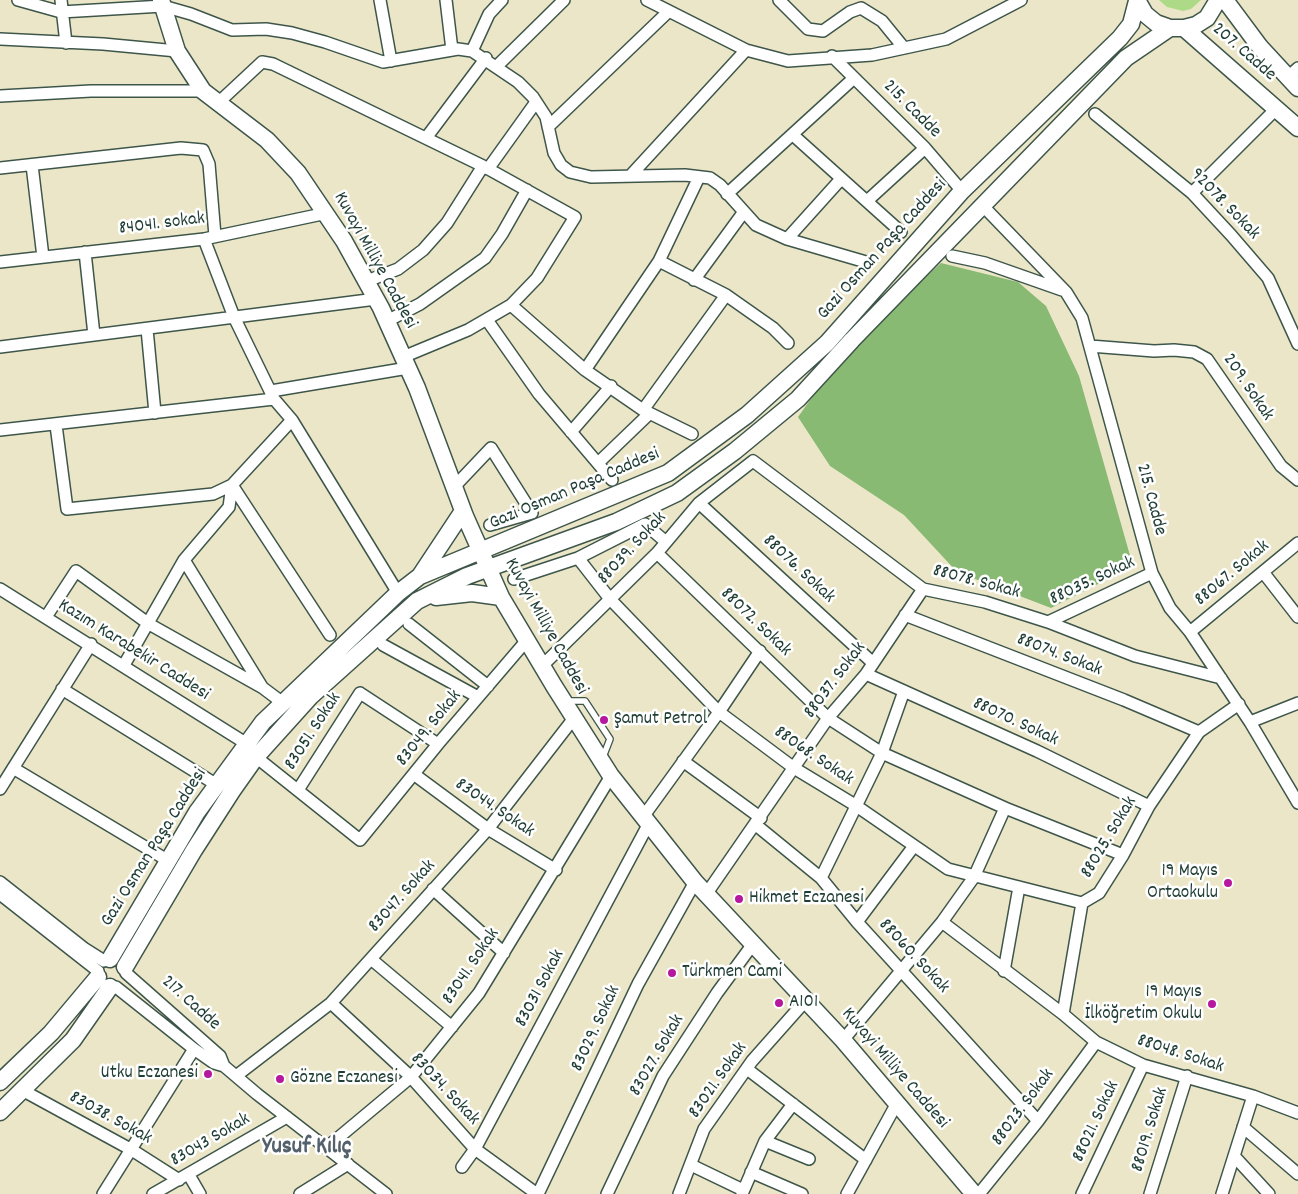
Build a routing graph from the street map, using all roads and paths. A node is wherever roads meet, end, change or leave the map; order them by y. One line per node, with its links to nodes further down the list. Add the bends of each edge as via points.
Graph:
1 (18, 0): 13 (street)
2 (380, 0): 25 (street)
3 (446, 0): 19 (street)
4 (502, 0): 22 (street, via 489,14)
5 (564, 0): 26 (street)
6 (647, 0): 14 (street)
7 (779, 0): 18 (street, via 808,29 823,31 861,8 882,21)
8 (1021, 0): 18 (street, via 946,39)
9 (1137, 0): 15 (main road, 207. Cadde, via 1150,19); 47 (main road, Gazi Osman Paşa Caddesi, via 1131,24 1120,38)
10 (1218, 0): 15 (main road, Gazi Osman Paşa Caddesi, via 1207,18 1196,25)
11 (1225, 0): 27 (main road, 207. Cadde, via 1260,47)
12 (162, 3): 13 (street); 21 (main road, Kuvayi Milliye Caddesi); 25 (street, via 232,30 266,29 292,33 383,62)
13 (61, 6): 17 (street)
14 (669, 11): 20 (street); 35 (street)
15 (1177, 28): 33 (main road, 207. Cadde); 51 (main road, Gazi Osman Paşa Caddesi, via 1126,58)
16 (0, 39): 17 (street)
17 (66, 43): 21 (street)
18 (904, 48): 23 (street, via 872,55)
19 (452, 50): 22 (street); 25 (street)
20 (746, 50): 23 (street, via 788,61); 43 (street)
21 (177, 51): 29 (main road, Kuvayi Milliye Caddesi)
22 (472, 51): 24 (street)
23 (832, 56): 28 (street, 215. Cadde)
24 (486, 58): 26 (street); 38 (street)
25 (391, 61)
26 (497, 66): 31 (street)
27 (1295, 77)
28 (854, 78): 37 (street); 39 (street, 215. Cadde)
29 (203, 91): 30 (street, via 91,91); 32 (main road, Kuvayi Milliye Caddesi)
30 (0, 96)
31 (536, 102): 35 (street, via 546,117); 42 (street)
32 (218, 103): 38 (street, via 262,62 273,64); 52 (main road, Kuvayi Milliye Caddesi, via 267,140 298,173)
33 (1276, 109): 36 (main road, 207. Cadde); 48 (street)
34 (1094, 114): 48 (street, 92078. Sokak)
35 (548, 127): 43 (street, via 554,153 570,172 591,177)
36 (1298, 128)
37 (793, 134): 45 (street); 49 (street)
38 (426, 138): 42 (street)
39 (925, 148): 47 (street, 215. Cadde); 50 (street)
40 (32, 165): 41 (street); 55 (street, via 181,148 203,150 209,164); 59 (street)
41 (0, 168)
42 (486, 168): 46 (street); 64 (street, via 447,223 423,250 398,269)
43 (631, 176): 44 (street)
44 (699, 177): 49 (street, via 710,178); 61 (street)
45 (841, 179): 50 (street); 56 (street)
46 (527, 190): 68 (street, via 575,217 538,278); 70 (street, via 485,258 420,304)
47 (962, 191): 100 (main road, Gazi Osman Paşa Caddesi, via 827,343 731,426 668,473)
48 (1192, 193): 75 (street, 92078. Sokak, via 1268,278)
49 (727, 194): 53 (street)
50 (868, 201): 54 (street)
51 (983, 206): 65 (street, 215. Cadde); 104 (main road, Gazi Osman Paşa Caddesi, via 798,399 735,452 677,493 642,510)
52 (327, 213): 55 (street, 84041. sokak); 64 (main road, Kuvayi Milliye Caddesi)
53 (744, 213): 56 (street, via 756,225); 63 (street)
54 (901, 232)
55 (210, 238): 57 (street, 84041. sokak); 69 (street)
56 (787, 239): 62 (street)
57 (84, 252): 59 (street, 84041. sokak); 73 (street)
58 (952, 256): 65 (street, via 986,263)
59 (43, 257): 60 (street, 84041. sokak)
60 (0, 262)
61 (659, 262): 63 (street); 79 (street)
62 (866, 262)
63 (694, 280): 66 (street)
64 (367, 281): 67 (main road, Kuvayi Milliye Caddesi)
65 (1066, 292): 76 (street, 215. Cadde, via 1082,318)
66 (726, 295): 74 (street, via 773,328); 82 (street)
67 (376, 299): 69 (street); 70 (main road, Kuvayi Milliye Caddesi)
68 (511, 305): 71 (street); 79 (street)
69 (234, 317): 72 (street); 81 (street)
70 (387, 320): 78 (main road, Kuvayi Milliye Caddesi)
71 (487, 320): 78 (street); 87 (street, via 539,394)
72 (147, 328): 73 (street); 83 (street)
73 (94, 335): 77 (street)
74 (788, 343)
75 (1298, 344)
76 (1090, 346): 92 (street, 209. Sokak, via 1194,352 1207,359 1281,466); 106 (street, 215. Cadde)
77 (0, 347)
78 (405, 363): 81 (street); 94 (main road, Kuvayi Milliye Caddesi)
79 (585, 370): 80 (street)
80 (611, 386): 82 (street); 87 (street)
81 (273, 395): 83 (street); 84 (street)
82 (646, 412): 88 (street); 90 (street)
83 (155, 413): 85 (street)
84 (292, 420): 93 (street); 111 (street)
85 (56, 425): 86 (street); 93 (street, via 67,509 213,494)
86 (0, 430)
87 (571, 432): 90 (street)
88 (692, 434)
89 (753, 461): 95 (street, 88039. Sokak); 110 (street, 88078. Sokak)
90 (598, 463): 91 (street)
91 (612, 480)
92 (1298, 480)
93 (232, 485): 103 (street, via 229,507); 122 (street)
94 (454, 487): 96 (main road, Kuvayi Milliye Caddesi); 97 (street, via 491,448 532,512)
95 (699, 503): 98 (street, 88039. Sokak); 127 (street, 88076. Sokak)
96 (463, 512): 100 (main road, Kuvayi Milliye Caddesi); 107 (main road)
97 (490, 525)
98 (666, 542): 101 (street, 88039. Sokak); 102 (street, via 645,524)
99 (1298, 543): 105 (street, 88067. Sokak)
100 (481, 552): 104 (main road, Kuvayi Milliye Caddesi); 107 (main road, Gazi Osman Paşa Caddesi)
101 (657, 553): 113 (street, 88039. Sokak); 126 (street, 88072. Sokak)
102 (578, 558): 108 (street); 113 (street, 88068. Sokak)
103 (184, 560): 119 (street); 133 (street)
104 (488, 568): 112 (main road, Kuvayi Milliye Caddesi); 114 (main road, Gazi Osman Paşa Caddesi)
105 (1262, 572): 117 (street); 121 (street, 88067. Sokak)
106 (1152, 573): 118 (street, 88035. Sokak); 121 (street, 215. Cadde, via 1170,608)
107 (420, 576): 111 (main road, Gazi Osman Paşa Caddesi)
108 (514, 579)
109 (0, 589): 116 (street, Kazım Karabekir Caddesi)
110 (923, 589): 115 (street, 88037. Sokak); 118 (street, 88078. Sokak, via 984,602)
111 (398, 592): 138 (main road, Gazi Osman Paşa Caddesi)
112 (501, 597): 114 (main road, via 451,594); 123 (main road, Kuvayi Milliye Caddesi)
113 (610, 599): 129 (street, 88039. Sokak); 141 (street, 88068. Sokak)
114 (417, 601): 147 (main road, Gazi Osman Paşa Caddesi)
115 (905, 615): 127 (street, 88037. Sokak); 145 (street, 88074. Sokak)
116 (46, 617): 119 (street, via 76,571); 124 (street, Kazım Karabekir Caddesi)
117 (1298, 618)
118 (1048, 622): 131 (street, 88078. Sokak, via 1135,656)
119 (149, 624): 128 (street); 133 (street)
120 (409, 624): 132 (street)
121 (1190, 632): 131 (street, 215. Cadde)
122 (330, 635)
123 (527, 640): 129 (main road, Kuvayi Milliye Caddesi); 132 (street, 83049. Sokak)
124 (91, 644): 128 (street, Kazım Karabekir Caddesi); 134 (street)
125 (383, 645): 136 (street)
126 (760, 651): 141 (street, 83031 Sokak); 143 (street, 88072. Sokak)
127 (873, 662): 130 (street, 88037. Sokak)
128 (124, 665): 147 (street, Kazım Karabekir Caddesi)
129 (542, 666): 137 (main road, Kuvayi Milliye Caddesi)
130 (866, 674): 135 (street, 88070. Sokak); 143 (street, 88037. Sokak)
131 (1221, 678): 140 (street, 215. Cadde)
132 (488, 686): 136 (street, 83049. Sokak)
133 (263, 688): 138 (street)
134 (62, 689): 151 (street); 155 (street)
135 (904, 691): 148 (street); 160 (street, 88070. Sokak)
136 (478, 697): 146 (street, 83049. Sokak)
137 (563, 701): 142 (main road, Kuvayi Milliye Caddesi); 150 (lane, via 585,701 610,739)
138 (283, 703): 147 (main road, Gazi Osman Paşa Caddesi, via 263,722)
139 (1298, 703): 144 (street)
140 (1238, 704): 144 (street, 215. Cadde); 145 (street, 88025. Sokak)
141 (719, 712): 149 (street, 83031 Sokak); 152 (street, 88068. Sokak)
142 (574, 718): 150 (main road, Kuvayi Milliye Caddesi); 164 (street, 83047. Sokak)
143 (828, 718): 148 (street); 152 (street, 88037. Sokak)
144 (1250, 722): 158 (street, 215. Cadde)
145 (1199, 732): 160 (street, 88025. Sokak)
146 (438, 744): 153 (street, 83049. Sokak); 157 (street, 83051. Sokak, via 360,693)
147 (252, 751): 155 (main road, Gazi Osman Paşa Caddesi); 157 (street, Kazım Karabekir Caddesi); 184 (main road, Gazi Osman Paşa Caddesi)
148 (882, 753): 159 (street); 161 (street)
149 (683, 761): 162 (street, 83031 Sokak); 163 (street, 88060. Sokak)
150 (602, 762): 154 (main road, Kuvayi Milliye Caddesi)
151 (13, 768): 156 (street); 168 (street)
152 (794, 768): 159 (street, 88068. Sokak); 163 (street, 88037. Sokak)
153 (415, 775): 164 (street, 83044. Sokak); 165 (street, 83049. Sokak)
154 (611, 776): 162 (main road, Kuvayi Milliye Caddesi); 169 (street, 83041. Sokak)
155 (216, 785): 168 (main road, Gazi Osman Paşa Caddesi)
156 (0, 789)
157 (298, 790): 165 (street, Kazım Karabekir Caddesi)
158 (1298, 803)
159 (855, 805): 166 (street, 88068. Sokak); 171 (street)
160 (1149, 806): 167 (street, 88025. Sokak)
161 (1004, 808): 167 (street); 170 (street)
162 (646, 821): 173 (main road, Kuvayi Milliye Caddesi); 213 (street, 83031 Sokak)
163 (758, 821): 171 (street, 88060. Sokak); 176 (street, 88037. Sokak)
164 (488, 829): 169 (street, 83044. Sokak); 175 (street, 83047. Sokak)
165 (360, 840)
166 (914, 846): 170 (street, 88068. Sokak, via 948,869); 179 (street)
167 (1123, 855): 178 (street, 88025. Sokak, via 1099,893)
168 (167, 860): 187 (main road, Gazi Osman Paşa Caddesi)
169 (556, 870): 182 (street, 83041. Sokak)
170 (974, 877): 174 (street, 88068. Sokak); 180 (street)
171 (821, 878): 179 (street, 88060. Sokak)
172 (0, 882): 187 (street, 217. Cadde, via 85,949)
173 (695, 882): 176 (main road, Kuvayi Milliye Caddesi); 230 (street, 83029. Sokak, via 638,984)
174 (1019, 887): 178 (street, 88068. Sokak); 186 (street)
175 (434, 889): 182 (street); 183 (street, 83047. Sokak)
176 (707, 893): 181 (main road, Kuvayi Milliye Caddesi)
177 (0, 894): 187 (street, 217. Cadde)
178 (1082, 903): 190 (street, 88025. Sokak)
179 (858, 922): 185 (street, 88060. Sokak)
180 (942, 922): 185 (street); 186 (street, 88048. Sokak)
181 (753, 944): 188 (main road, Kuvayi Milliye Caddesi); 231 (street, 83027. Sokak, via 663,1076)
182 (504, 953): 191 (street, 83041. Sokak, via 479,994)
183 (371, 959): 189 (street, 83047. Sokak); 191 (street)
184 (126, 970): 187 (main road, via 116,959); 187 (main road, Gazi Osman Paşa Caddesi, via 121,984); 195 (street, 217. Cadde, via 220,1056)
185 (902, 970): 192 (street); 209 (street, 88060. Sokak)
186 (1004, 971): 190 (street, 88048. Sokak)
187 (106, 973): 194 (street, 217. Cadde); 201 (main road); 202 (main road, via 73,1040)
188 (807, 999): 192 (main road, Kuvayi Milliye Caddesi); 197 (street, 83021. Sokak)
189 (331, 1003): 198 (street, 83047. Sokak); 200 (street, 83034. Sokak)
190 (1063, 1014): 193 (street, 88048. Sokak)
191 (452, 1027): 200 (street, 83041. Sokak)
192 (844, 1040): 204 (main road, Kuvayi Milliye Caddesi)
193 (1096, 1042): 196 (street, 88048. Sokak); 209 (street, 88023. Sokak)
194 (194, 1048): 195 (street, 217. Cadde); 214 (street)
195 (219, 1064): 198 (street, 217. Cadde)
196 (1143, 1065): 199 (street, 88048. Sokak); 237 (street, 88021. Sokak)
197 (747, 1069): 205 (street); 219 (street, 83021. Sokak, via 704,1129)
198 (236, 1076): 208 (street, 217. Cadde)
199 (1187, 1076): 203 (street, 88048. Sokak); 238 (street, 88019. Sokak)
200 (411, 1077): 212 (street, 83041. Sokak); 213 (street, 83034. Sokak)
201 (0, 1082)
202 (22, 1090): 206 (main road); 214 (street, 83038. Sokak)
203 (1253, 1096): 207 (street, 88048. Sokak); 210 (street)
204 (897, 1103): 217 (street); 235 (main road, Kuvayi Milliye Caddesi)
205 (792, 1104): 211 (street); 217 (street)
206 (0, 1112)
207 (1298, 1114)
208 (287, 1117): 212 (street, 217. Cadde); 223 (street, 83043 Sokak)
209 (1038, 1121): 236 (street, 88023. Sokak)
210 (1243, 1128): 215 (street); 222 (street)
211 (765, 1141): 216 (street); 221 (street)
212 (326, 1148): 218 (street, 217. Cadde)
213 (475, 1149): 220 (street, 83031 Sokak); 230 (street, 83034. Sokak)
214 (132, 1150): 223 (street, 83038. Sokak); 225 (street)
215 (1234, 1156): 239 (street); 240 (street)
216 (809, 1159)
217 (866, 1160): 234 (street)
218 (348, 1164): 228 (street); 229 (street, 217. Cadde)
219 (691, 1165): 224 (street); 232 (street, 83021. Sokak)
220 (462, 1167)
221 (751, 1172): 224 (street); 233 (street)
222 (1298, 1174)
223 (184, 1177): 226 (street, 83043 Sokak); 227 (street)
224 (742, 1192)
225 (103, 1194)
226 (153, 1194)
227 (200, 1194)
228 (300, 1194)
229 (386, 1194)
230 (538, 1194)
231 (607, 1194)
232 (679, 1194)
233 (802, 1194)
234 (847, 1194)
235 (974, 1194)
236 (979, 1194)
237 (1082, 1194)
238 (1150, 1194)
239 (1222, 1194)
240 (1269, 1194)

